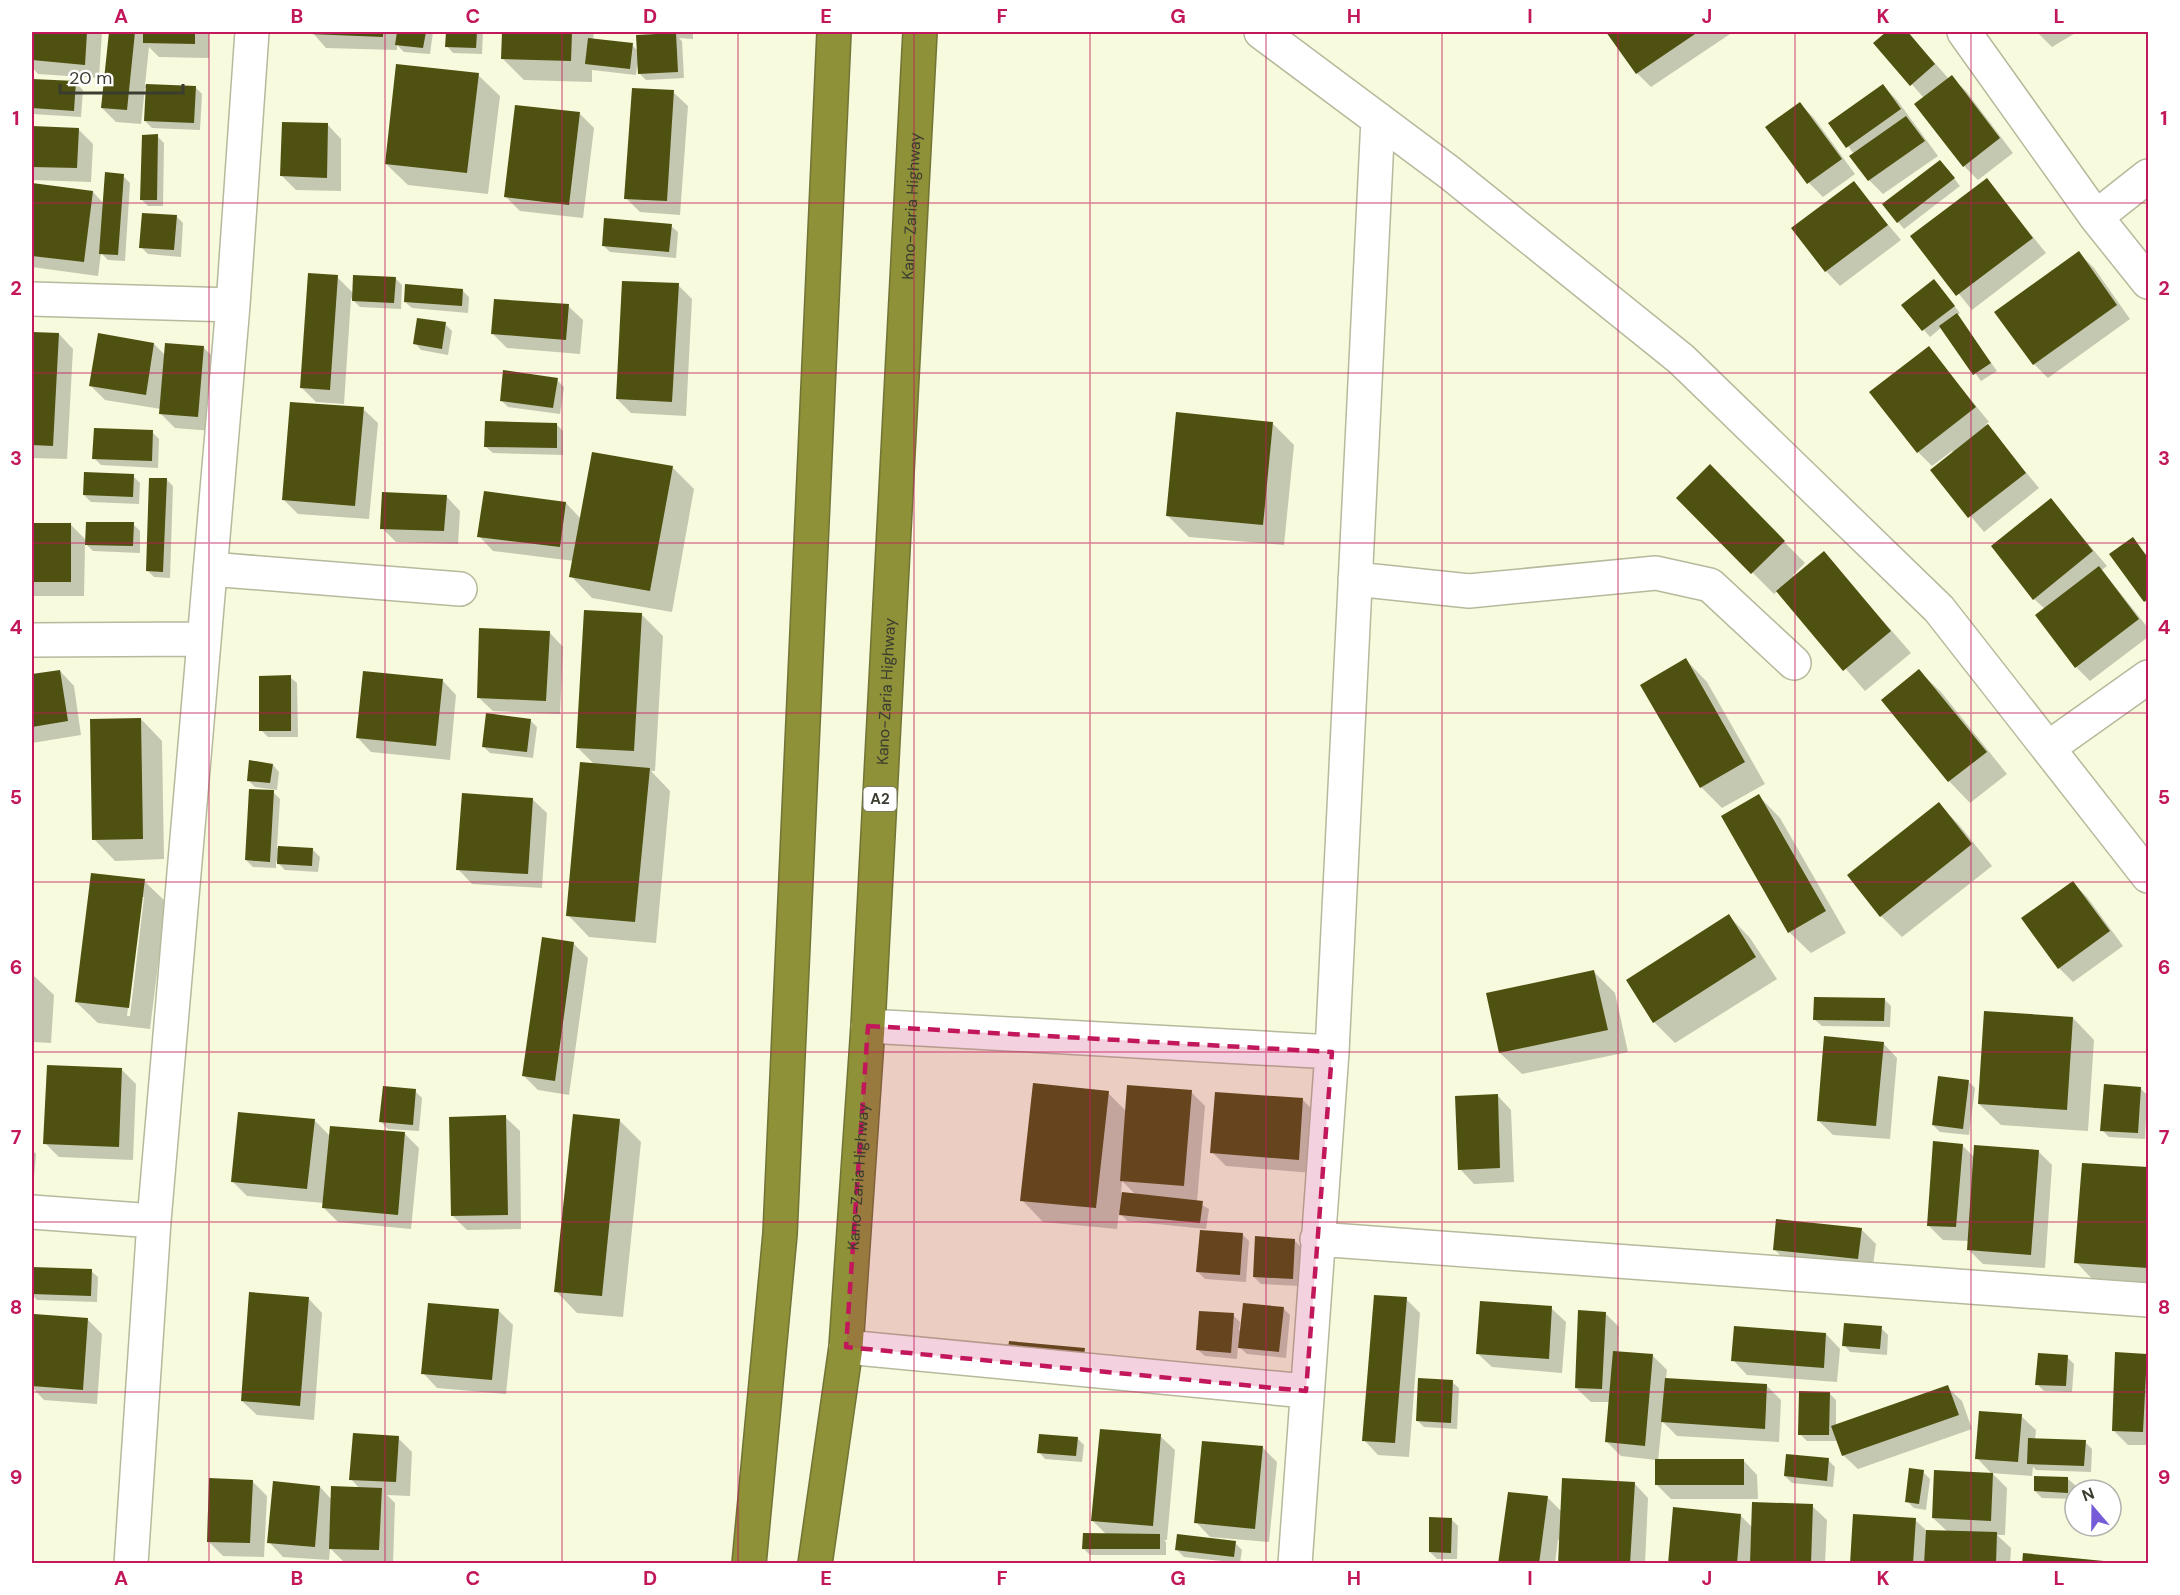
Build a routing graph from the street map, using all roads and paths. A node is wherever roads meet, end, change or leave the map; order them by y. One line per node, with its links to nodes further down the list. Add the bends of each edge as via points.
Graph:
1 (252, 32): 11 (street)
2 (834, 32): 30 (highway, via 780,1234)
3 (920, 32): 21 (highway, Kano-Zaria Highway / A2)
4 (1261, 32): 6 (street)
5 (1964, 32): 8 (street)
6 (1378, 119): 13 (street); 19 (street, via 1681,359 1939,609)
7 (2148, 176): 8 (street)
8 (2096, 217): 9 (street)
9 (2148, 282)
10 (32, 298): 11 (street)
11 (233, 305): 12 (street)
12 (210, 569): 14 (street); 15 (street)
13 (1355, 579): 17 (street, via 1469,591 1656,573 1710,585); 22 (street)
14 (460, 589)
15 (204, 639): 16 (street); 24 (street)
16 (32, 640)
17 (1794, 663)
18 (2148, 677): 19 (street)
19 (2048, 748): 20 (street)
20 (2148, 876)
21 (868, 1026): 22 (street); 27 (highway, Kano-Zaria Highway / A2)
22 (1332, 1052): 25 (street)
23 (32, 1212): 24 (street)
24 (154, 1221): 29 (street)
25 (1317, 1239): 26 (street); 28 (street)
26 (2148, 1300)
27 (846, 1347): 28 (street); 31 (highway, Kano-Zaria Highway / A2)
28 (1306, 1391): 32 (street)
29 (131, 1563)
30 (749, 1563)
31 (814, 1563)
32 (1295, 1563)

